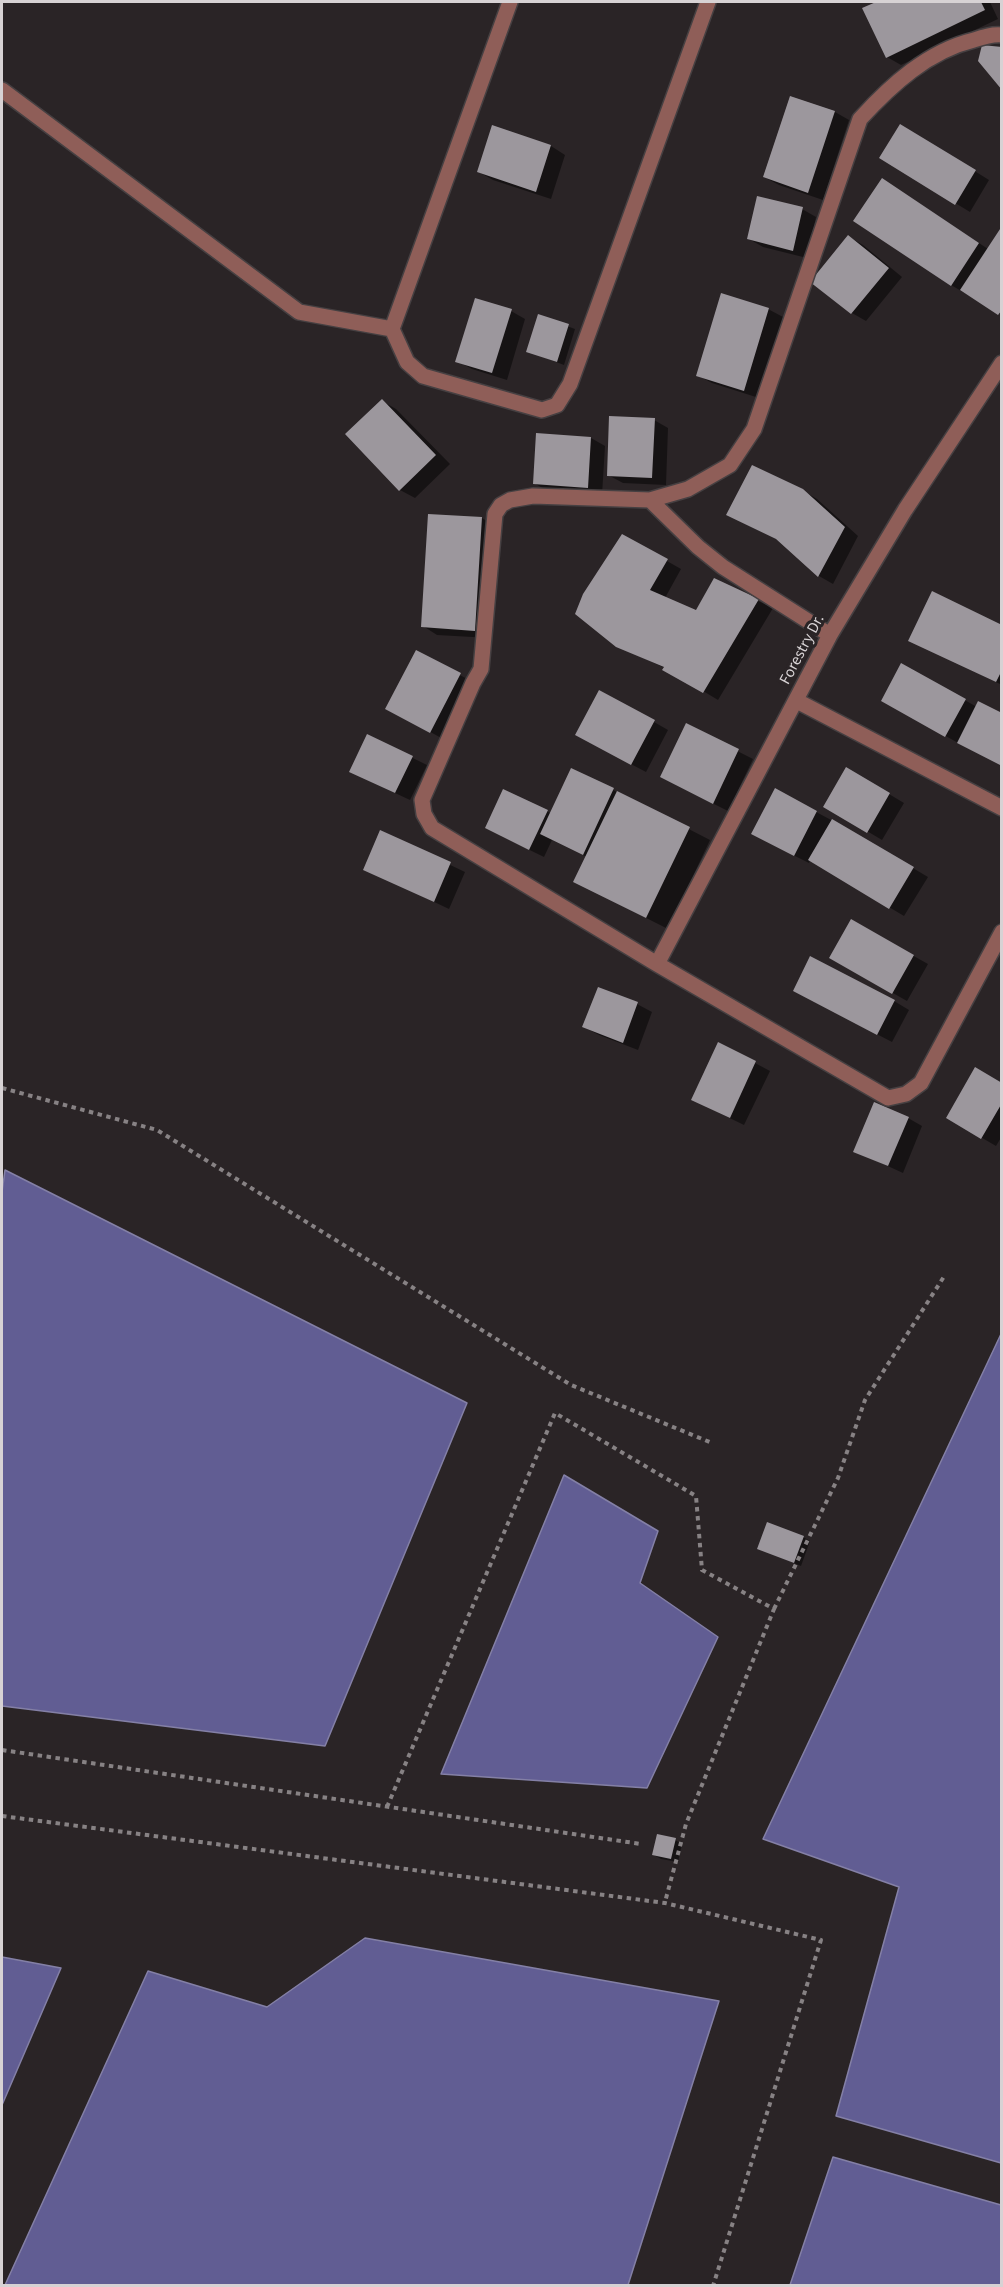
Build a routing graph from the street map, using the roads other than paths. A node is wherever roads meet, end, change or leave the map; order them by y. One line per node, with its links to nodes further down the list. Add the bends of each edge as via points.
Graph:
1 (510, 2): 5 (street)
2 (708, 2): 5 (street, via 570,384 557,405 542,410 423,376 406,362)
3 (1002, 35): 7 (street, via 955,44 887,90 860,119 754,429 730,465 688,489)
4 (2, 90): 5 (street, via 299,312)
5 (392, 329)
6 (1002, 363): 8 (street, Forestry Dr., via 905,510)
7 (650, 500): 8 (street, via 723,567); 12 (street, via 533,496 501,505 495,514 481,669 422,800 423,814 432,828)
8 (830, 635): 9 (street, Forestry Dr.)
9 (797, 701): 10 (street); 12 (street, Forestry Dr.)
10 (1002, 808)
11 (1002, 932): 12 (street, via 921,1083 906,1094 888,1098)
12 (657, 964)

